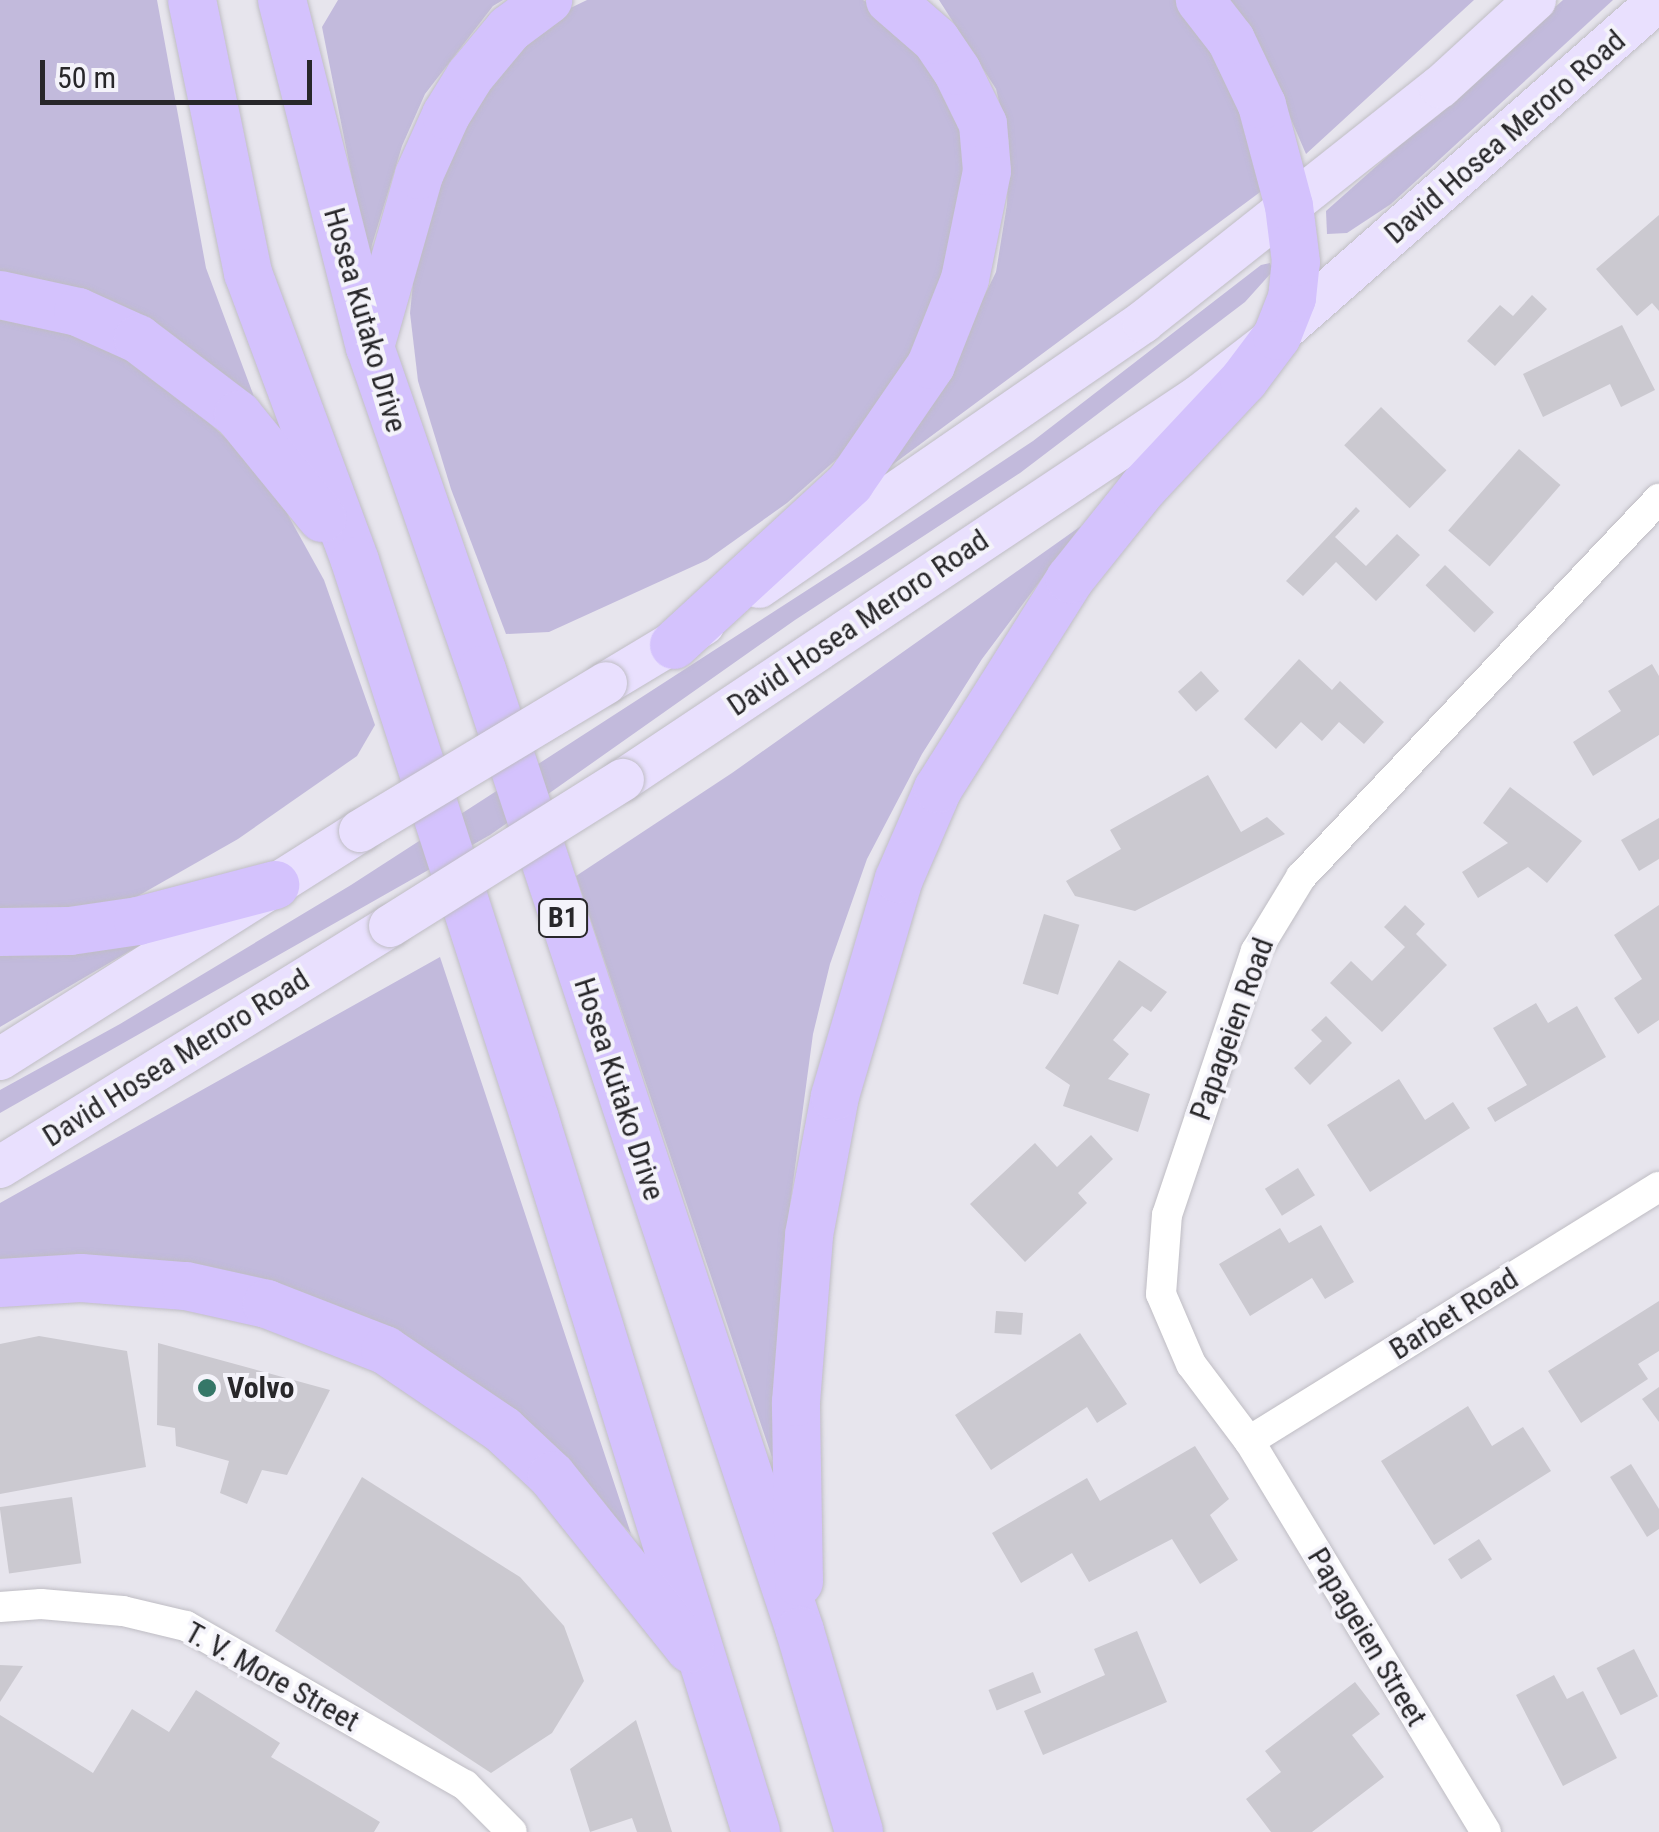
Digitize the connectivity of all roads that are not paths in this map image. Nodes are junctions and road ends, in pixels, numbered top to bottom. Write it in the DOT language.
graph roads {
  1 [pos="192,0"];
  2 [pos="282,0"];
  3 [pos="548,0"];
  4 [pos="890,0"];
  5 [pos="1200,0"];
  6 [pos="1535,0"];
  7 [pos="1659,0"];
  8 [pos="1289,206"];
  9 [pos="0,296"];
  10 [pos="1277,336"];
  11 [pos="370,346"];
  12 [pos="1659,499"];
  13 [pos="354,561"];
  14 [pos="674,644"];
  15 [pos="275,885"];
  16 [pos="0,932"];
  17 [pos="0,1059"];
  18 [pos="0,1166"];
  19 [pos="1659,1187"];
  20 [pos="0,1283"];
  21 [pos="1249,1441"];
  22 [pos="0,1607"];
  23 [pos="800,1631"];
  24 [pos="705,1667"];
  25 [pos="512,1832"];
  26 [pos="756,1832"];
  27 [pos="858,1832"];
  28 [pos="1486,1832"];
  1 -- 13 [label="main road"];
  2 -- 11 [label="main road, Hosea Kutako Drive / B1"];
  3 -- 11 [label="main road"];
  4 -- 14 [label="main road"];
  5 -- 8 [label="main road"];
  6 -- 8 [label="main road"];
  7 -- 10 [label="main road, David Hosea Meroro Road"];
  8 -- 10 [label="main road"];
  8 -- 14 [label="main road"];
  9 -- 13 [label="main road"];
  10 -- 18 [label="main road, David Hosea Meroro Road, bridge"];
  10 -- 23 [label="main road"];
  11 -- 23 [label="main road, Hosea Kutako Drive / B1"];
  12 -- 21 [label="street, Papageien Road"];
  13 -- 24 [label="main road"];
  14 -- 15 [label="main road, bridge"];
  15 -- 16 [label="main road"];
  15 -- 17 [label="main road"];
  19 -- 21 [label="street, Barbet Road"];
  20 -- 24 [label="main road"];
  21 -- 28 [label="street, Papageien Street"];
  22 -- 25 [label="street, T. V. More Street"];
  23 -- 27 [label="main road, Hosea Kutako Drive / B1"];
  24 -- 26 [label="main road"];
}
